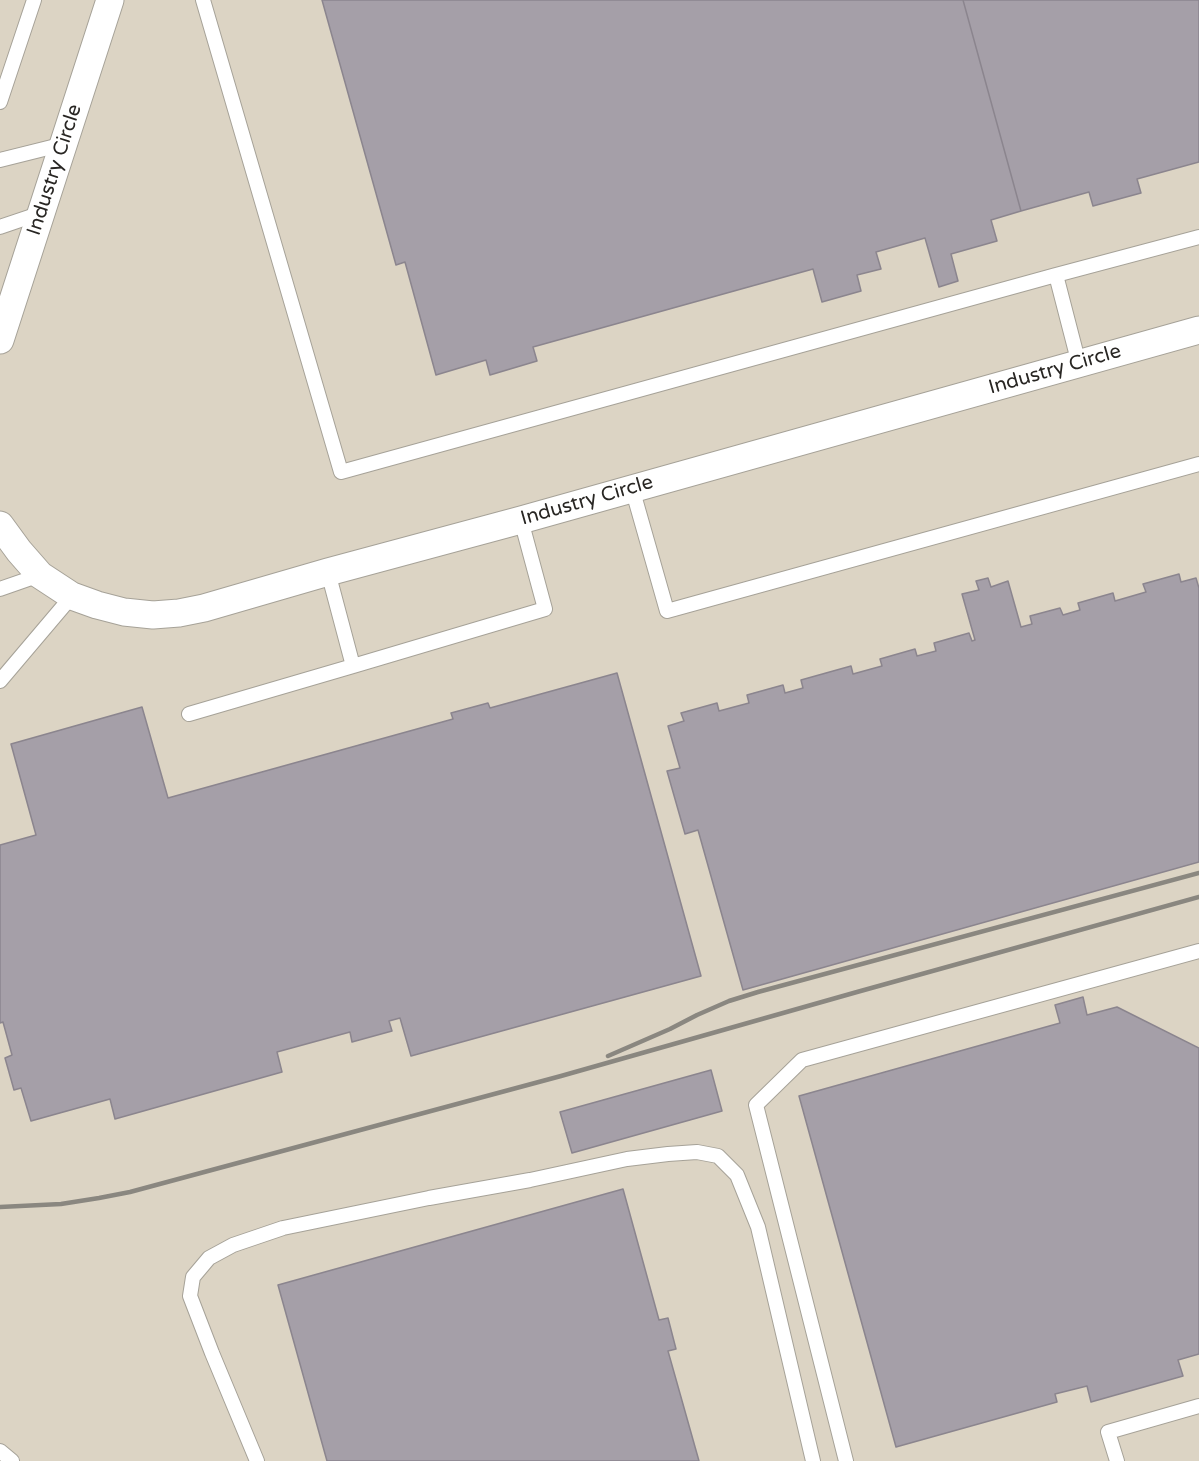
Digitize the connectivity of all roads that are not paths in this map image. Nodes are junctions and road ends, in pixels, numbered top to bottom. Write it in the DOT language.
graph roads {
  1 [pos="34,0"];
  2 [pos="110,0"];
  3 [pos="203,0"];
  4 [pos="0,102"];
  5 [pos="64,144"];
  6 [pos="0,160"];
  7 [pos="41,213"];
  8 [pos="0,227"];
  9 [pos="1199,237"];
  10 [pos="1056,275"];
  11 [pos="1199,330"];
  12 [pos="0,340"];
  13 [pos="1079,364"];
  14 [pos="1199,464"];
  15 [pos="632,488"];
  16 [pos="521,520"];
  17 [pos="0,525"];
  18 [pos="328,572"];
  19 [pos="40,575"];
  20 [pos="0,589"];
  21 [pos="72,596"];
  22 [pos="353,666"];
  23 [pos="0,681"];
  24 [pos="189,714"];
  25 [pos="1199,951"];
  26 [pos="1199,1406"];
  27 [pos="0,1451"];
  28 [pos="12,1461"];
  29 [pos="257,1461"];
  30 [pos="813,1461"];
  31 [pos="846,1461"];
  32 [pos="1117,1461"];
  1 -- 4 [label="lane"];
  2 -- 5 [label="street, Industry Circle"];
  3 -- 10 [label="lane"];
  5 -- 6 [label="lane"];
  5 -- 7 [label="street, Industry Circle"];
  7 -- 8 [label="lane"];
  7 -- 12 [label="street, Industry Circle"];
  9 -- 10 [label="lane"];
  10 -- 13 [label="lane"];
  11 -- 13 [label="street, Industry Circle"];
  13 -- 15 [label="street, Industry Circle"];
  14 -- 15 [label="lane"];
  15 -- 16 [label="street, Industry Circle"];
  16 -- 18 [label="street, Industry Circle"];
  16 -- 22 [label="lane"];
  17 -- 19 [label="street, Industry Circle"];
  18 -- 21 [label="street, Industry Circle"];
  18 -- 22 [label="lane"];
  19 -- 20 [label="lane"];
  19 -- 21 [label="street, Industry Circle"];
  21 -- 23 [label="lane"];
  22 -- 24 [label="lane"];
  25 -- 31 [label="lane"];
  26 -- 32 [label="lane"];
  27 -- 28 [label="lane"];
  29 -- 30 [label="lane"];
}
